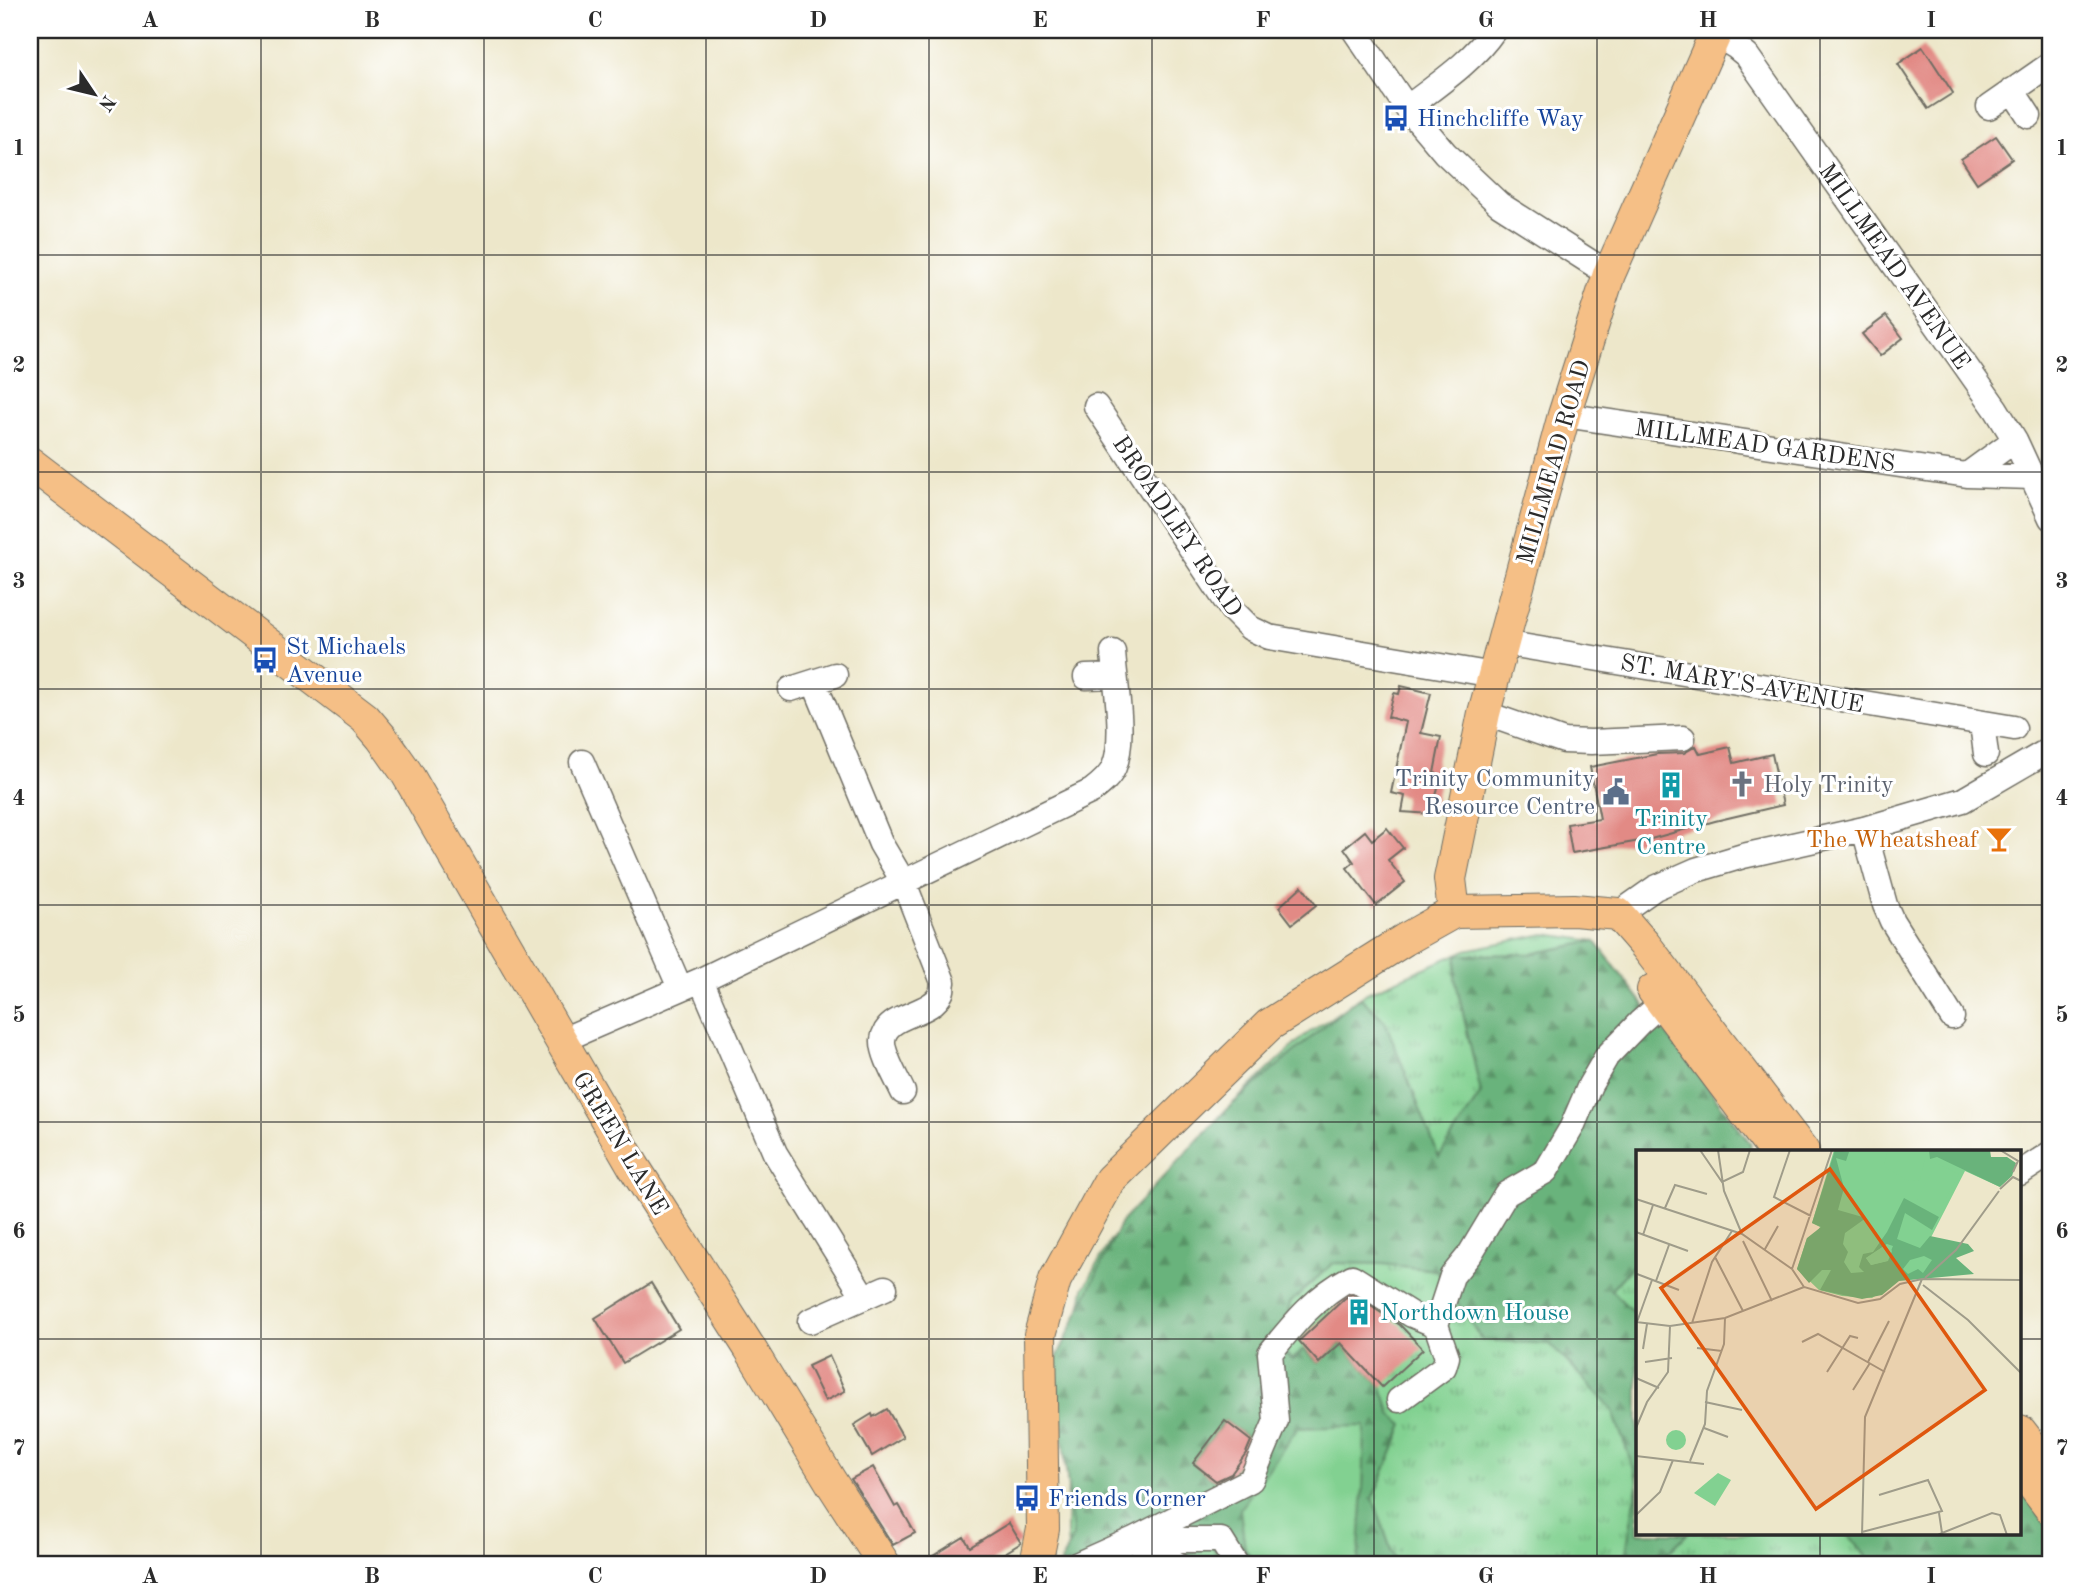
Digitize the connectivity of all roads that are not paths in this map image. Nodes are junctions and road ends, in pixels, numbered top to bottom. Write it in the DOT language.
graph roads {
  1 [pos="1354,30"];
  2 [pos="1494,30"];
  3 [pos="1716,32"];
  4 [pos="2051,64"];
  5 [pos="2012,90"];
  6 [pos="1989,107"];
  7 [pos="1407,108"];
  8 [pos="2029,116"];
  9 [pos="1609,274"];
  10 [pos="1096,406"];
  11 [pos="1564,415"];
  12 [pos="2015,440"];
  13 [pos="30,463"];
  14 [pos="1967,475"];
  15 [pos="2033,477"];
  16 [pos="2051,518"];
  17 [pos="1503,643"];
  18 [pos="1494,675"];
  19 [pos="1086,677"];
  20 [pos="813,682"];
  21 [pos="1484,713"];
  22 [pos="1982,724"];
  23 [pos="2014,729"];
  24 [pos="1684,738"];
  25 [pos="2051,753"];
  26 [pos="1986,754"];
  27 [pos="582,762"];
  28 [pos="1864,829"];
  29 [pos="904,883"];
  30 [pos="1454,912"];
  31 [pos="1618,914"];
  32 [pos="690,984"];
  33 [pos="1662,1003"];
  34 [pos="1952,1017"];
  35 [pos="560,1041"];
  36 [pos="1723,1067"];
  37 [pos="903,1092"];
  38 [pos="1773,1150"];
  39 [pos="1802,1150"];
  40 [pos="2051,1153"];
  41 [pos="2022,1172"];
  42 [pos="810,1321"];
  43 [pos="1436,1325"];
  44 [pos="1399,1400"];
  45 [pos="2022,1434"];
  46 [pos="2022,1471"];
  47 [pos="2051,1471"];
  48 [pos="2051,1509"];
  49 [pos="1134,1539"];
  50 [pos="884,1564"];
  51 [pos="1036,1564"];
  52 [pos="1078,1564"];
  53 [pos="1177,1564"];
  54 [pos="1236,1564"];
  1 -- 7 [label="street"];
  2 -- 7 [label="street"];
  3 -- 9 [label="main road, MILLMEAD ROAD"];
  3 -- 12 [label="street, MILLMEAD AVENUE"];
  4 -- 5 [label="street"];
  5 -- 6 [label="street"];
  5 -- 8 [label="street"];
  7 -- 9 [label="street"];
  9 -- 11 [label="main road, MILLMEAD ROAD"];
  10 -- 18 [label="street, BROADLEY ROAD"];
  11 -- 14 [label="street, MILLMEAD GARDENS"];
  11 -- 17 [label="main road, MILLMEAD ROAD"];
  12 -- 14 [label="street"];
  12 -- 15 [label="street, MILLMEAD AVENUE"];
  13 -- 35 [label="main road, GREEN LANE"];
  14 -- 15 [label="street, MILLMEAD GARDENS"];
  15 -- 16 [label="street, MILLMEAD AVENUE"];
  17 -- 18 [label="main road, MILLMEAD ROAD"];
  17 -- 22 [label="street, ST. MARY'S AVENUE"];
  18 -- 21 [label="main road, MILLMEAD ROAD"];
  19 -- 29 [label="street"];
  20 -- 29 [label="street"];
  21 -- 24 [label="street"];
  21 -- 30 [label="main road, MILLMEAD ROAD"];
  22 -- 23 [label="street, ST. MARY'S AVENUE"];
  22 -- 26 [label="street"];
  25 -- 28 [label="street"];
  27 -- 32 [label="street"];
  28 -- 31 [label="street"];
  28 -- 34 [label="street"];
  29 -- 32 [label="street"];
  29 -- 37 [label="street"];
  30 -- 31 [label="main road"];
  30 -- 51 [label="main road"];
  31 -- 33 [label="main road"];
  31 -- 36 [label="main road"];
  32 -- 35 [label="street"];
  32 -- 42 [label="street"];
  33 -- 36 [label="main road"];
  33 -- 43 [label="street"];
  35 -- 50 [label="main road, GREEN LANE"];
  36 -- 38 [label="main road"];
  36 -- 39 [label="main road"];
  40 -- 41 [label="street"];
  43 -- 44 [label="street"];
  43 -- 49 [label="street"];
  45 -- 47 [label="main road"];
  46 -- 48 [label="main road"];
  49 -- 52 [label="street"];
  49 -- 53 [label="street"];
  49 -- 54 [label="street"];
}
